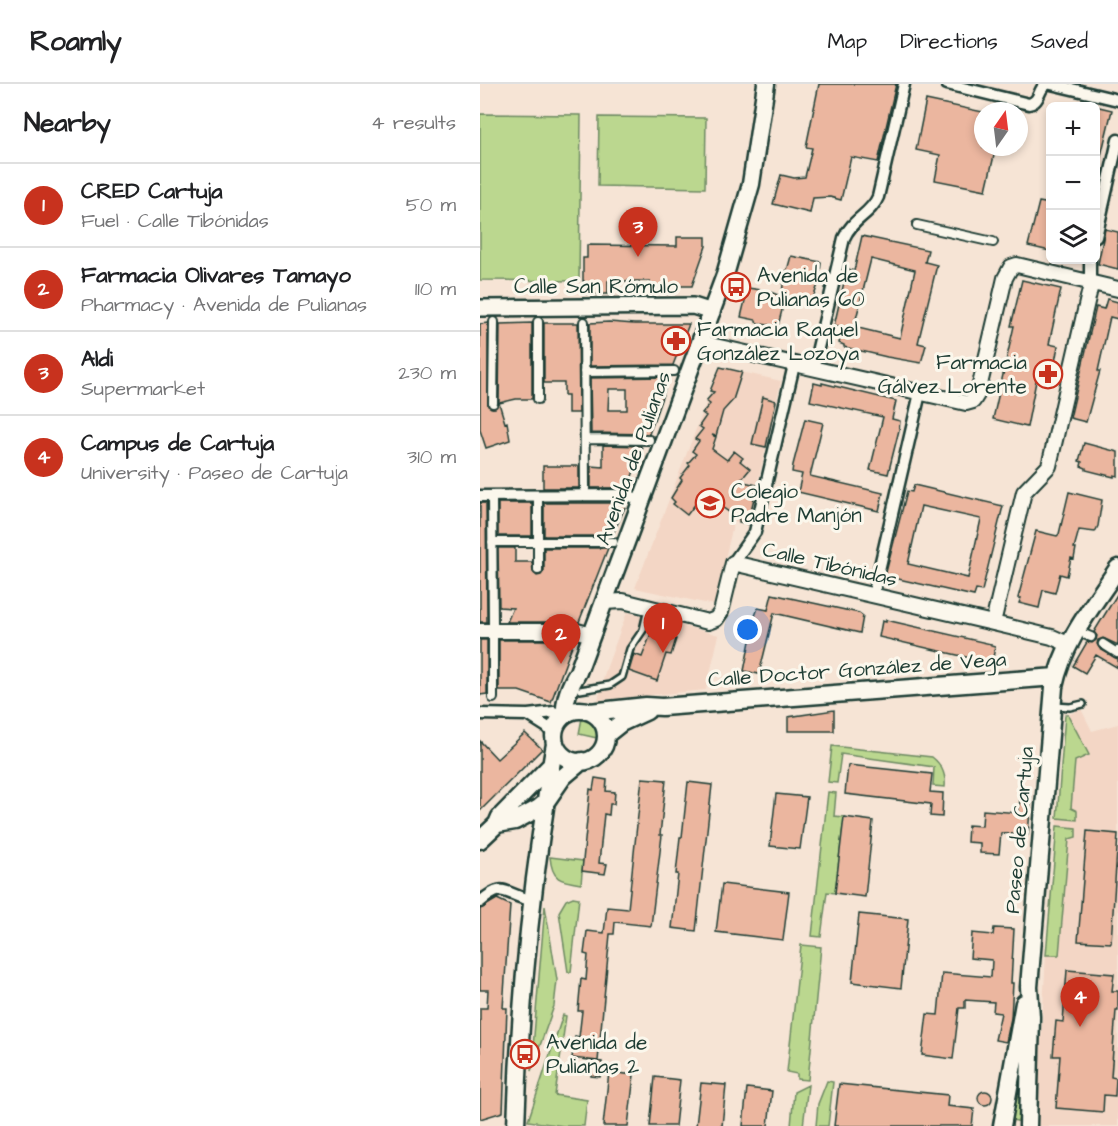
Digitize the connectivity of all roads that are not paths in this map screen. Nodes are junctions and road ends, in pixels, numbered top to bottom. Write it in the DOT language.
graph roads {
  1 [pos="766,84"];
  2 [pos="904,84"];
  3 [pos="947,84"];
  4 [pos="1050,84"];
  5 [pos="1118,100"];
  6 [pos="1118,140"];
  7 [pos="1100,216"];
  8 [pos="917,225"];
  9 [pos="993,242"];
  10 [pos="1090,264"];
  11 [pos="1090,282"];
  12 [pos="1118,289"];
  13 [pos="480,308"];
  14 [pos="712,312"];
  15 [pos="494,322"];
  16 [pos="538,322"];
  17 [pos="584,322"];
  18 [pos="701,341"];
  19 [pos="794,365"];
  20 [pos="813,369"];
  21 [pos="674,371"];
  22 [pos="584,372"];
  23 [pos="920,393"];
  24 [pos="538,399"];
  25 [pos="493,403"];
  26 [pos="585,439"];
  27 [pos="649,440"];
  28 [pos="585,489"];
  29 [pos="480,496"];
  30 [pos="492,499"];
  31 [pos="538,499"];
  32 [pos="641,500"];
  33 [pos="492,542"];
  34 [pos="538,542"];
  35 [pos="613,542"];
  36 [pos="734,563"];
  37 [pos="1118,568"];
  38 [pos="538,570"];
  39 [pos="610,585"];
  40 [pos="873,596"];
  41 [pos="623,601"];
  42 [pos="604,602"];
  43 [pos="649,608"];
  44 [pos="993,623"];
  45 [pos="488,631"];
  46 [pos="592,635"];
  47 [pos="1068,644"];
  48 [pos="1103,644"];
  49 [pos="1118,651"];
  50 [pos="578,672"];
  51 [pos="1056,677"];
  52 [pos="580,690"];
  53 [pos="493,698"];
  54 [pos="1083,704"];
  55 [pos="1052,706"];
  56 [pos="662,707"];
  57 [pos="588,711"];
  58 [pos="480,714"];
  59 [pos="528,715"];
  60 [pos="564,715"];
  61 [pos="606,735"];
  62 [pos="554,739"];
  63 [pos="582,762"];
  64 [pos="550,766"];
  65 [pos="545,803"];
  66 [pos="515,821"];
  67 [pos="497,824"];
  68 [pos="541,837"];
  69 [pos="480,840"];
  70 [pos="531,900"];
  71 [pos="480,902"];
  72 [pos="1029,987"];
  73 [pos="516,1126"];
  74 [pos="1002,1126"];
  75 [pos="1028,1126"];
  1 -- 14 [label="main road, Avenida de Pulianas"];
  2 -- 20 [label="street"];
  3 -- 4 [label="street"];
  4 -- 5 [label="street"];
  6 -- 7 [label="street"];
  8 -- 9 [label="street"];
  10 -- 11 [label="street"];
  11 -- 12 [label="street"];
  11 -- 23 [label="street"];
  11 -- 44 [label="street"];
  13 -- 14 [label="main road, Calle San Rómulo"];
  14 -- 18 [label="main road, Avenida de Pulianas"];
  15 -- 25 [label="street"];
  16 -- 24 [label="street"];
  17 -- 22 [label="street"];
  18 -- 19 [label="street"];
  18 -- 32 [label="main road, Avenida de Pulianas"];
  19 -- 20 [label="street"];
  19 -- 36 [label="street"];
  20 -- 23 [label="street"];
  21 -- 22 [label="street"];
  22 -- 26 [label="street"];
  23 -- 40 [label="street"];
  26 -- 27 [label="street"];
  26 -- 28 [label="street"];
  29 -- 32 [label="street"];
  30 -- 33 [label="street"];
  31 -- 34 [label="street"];
  32 -- 39 [label="main road, Avenida de Pulianas"];
  33 -- 34 [label="street"];
  33 -- 45 [label="street"];
  34 -- 35 [label="street"];
  34 -- 38 [label="street"];
  36 -- 40 [label="street, Calle Tibónidas"];
  36 -- 43 [label="street, Calle Tibónidas"];
  37 -- 47 [label="main road, Paseo de Cartuja"];
  39 -- 41 [label="street"];
  39 -- 42 [label="main road, Avenida de Pulianas"];
  40 -- 44 [label="street, Calle Tibónidas"];
  41 -- 42 [label="street, Calle Tibónidas"];
  41 -- 43 [label="street, Calle Tibónidas"];
  42 -- 46 [label="main road, Avenida de Pulianas"];
  43 -- 52 [label="lane"];
  44 -- 47 [label="street, Calle Tibónidas"];
  45 -- 46 [label="street"];
  45 -- 53 [label="street"];
  46 -- 50 [label="main road, Avenida de Pulianas"];
  47 -- 51 [label="main road, Paseo de Cartuja"];
  48 -- 49 [label="street"];
  50 -- 52 [label="main road, Avenida de Pulianas"];
  50 -- 60 [label="main road, Avenida de Pulianas"];
  51 -- 55 [label="main road, Paseo de Cartuja"];
  51 -- 56 [label="main road, Calle Doctor González de Vega"];
  52 -- 57 [label="main road, Avenida de Pulianas"];
  54 -- 55 [label="lane"];
  55 -- 72 [label="main road, Paseo de Cartuja"];
  56 -- 57 [label="main road, Calle Doctor González de Vega"];
  56 -- 61 [label="main road, Calle Doctor González de Vega"];
  57 -- 60 [label="main road"];
  57 -- 61 [label="main road"];
  58 -- 59 [label="street"];
  59 -- 60 [label="street"];
  59 -- 62 [label="street"];
  60 -- 62 [label="main road"];
  61 -- 63 [label="main road"];
  62 -- 63 [label="main road"];
  62 -- 64 [label="main road"];
  63 -- 65 [label="main road"];
  64 -- 65 [label="main road"];
  64 -- 67 [label="main road"];
  65 -- 66 [label="main road"];
  65 -- 68 [label="main road"];
  66 -- 67 [label="main road"];
  66 -- 68 [label="main road"];
  67 -- 69 [label="main road"];
  68 -- 70 [label="main road"];
  70 -- 71 [label="street"];
  70 -- 73 [label="main road"];
  72 -- 74 [label="main road, Paseo de Cartuja"];
  72 -- 75 [label="main road, Paseo de Cartuja"];
}
